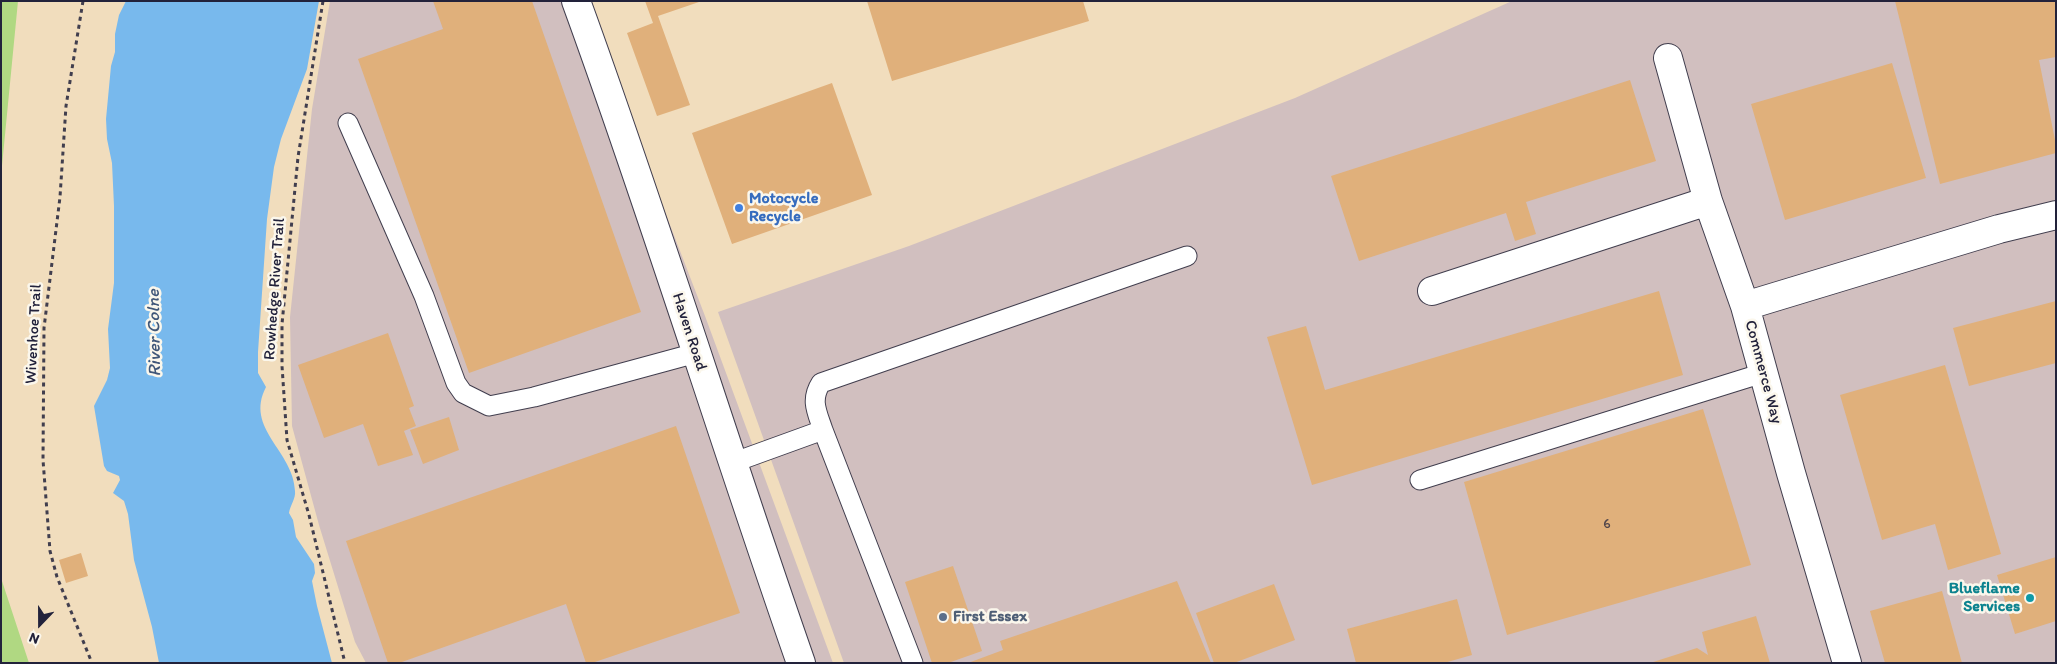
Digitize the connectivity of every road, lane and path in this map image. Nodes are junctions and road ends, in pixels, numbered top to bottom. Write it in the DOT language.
graph roads {
  1 [pos="83,1"];
  2 [pos="323,1"];
  3 [pos="576,1"];
  4 [pos="1668,58"];
  5 [pos="348,123"];
  6 [pos="1708,201"];
  7 [pos="2056,216"];
  8 [pos="1187,256"];
  9 [pos="1432,291"];
  10 [pos="1745,306"];
  11 [pos="696,353"];
  12 [pos="1763,373"];
  13 [pos="823,430"];
  14 [pos="732,463"];
  15 [pos="1420,480"];
  16 [pos="92,663"];
  17 [pos="345,663"];
  18 [pos="801,663"];
  19 [pos="914,663"];
  20 [pos="1847,663"];
  1 -- 16 [label="path, Wivenhoe Trail"];
  2 -- 17 [label="path, Rowhedge River Trail"];
  3 -- 11 [label="street, Haven Road"];
  4 -- 6 [label="street"];
  5 -- 11 [label="lane"];
  6 -- 9 [label="street"];
  6 -- 10 [label="street"];
  7 -- 10 [label="street, Commerce Way"];
  8 -- 13 [label="lane"];
  10 -- 12 [label="street, Commerce Way"];
  11 -- 14 [label="street, Haven Road"];
  12 -- 15 [label="lane"];
  12 -- 20 [label="street, Commerce Way"];
  13 -- 14 [label="lane"];
  13 -- 19 [label="lane"];
  14 -- 18 [label="street, Haven Road"];
}
